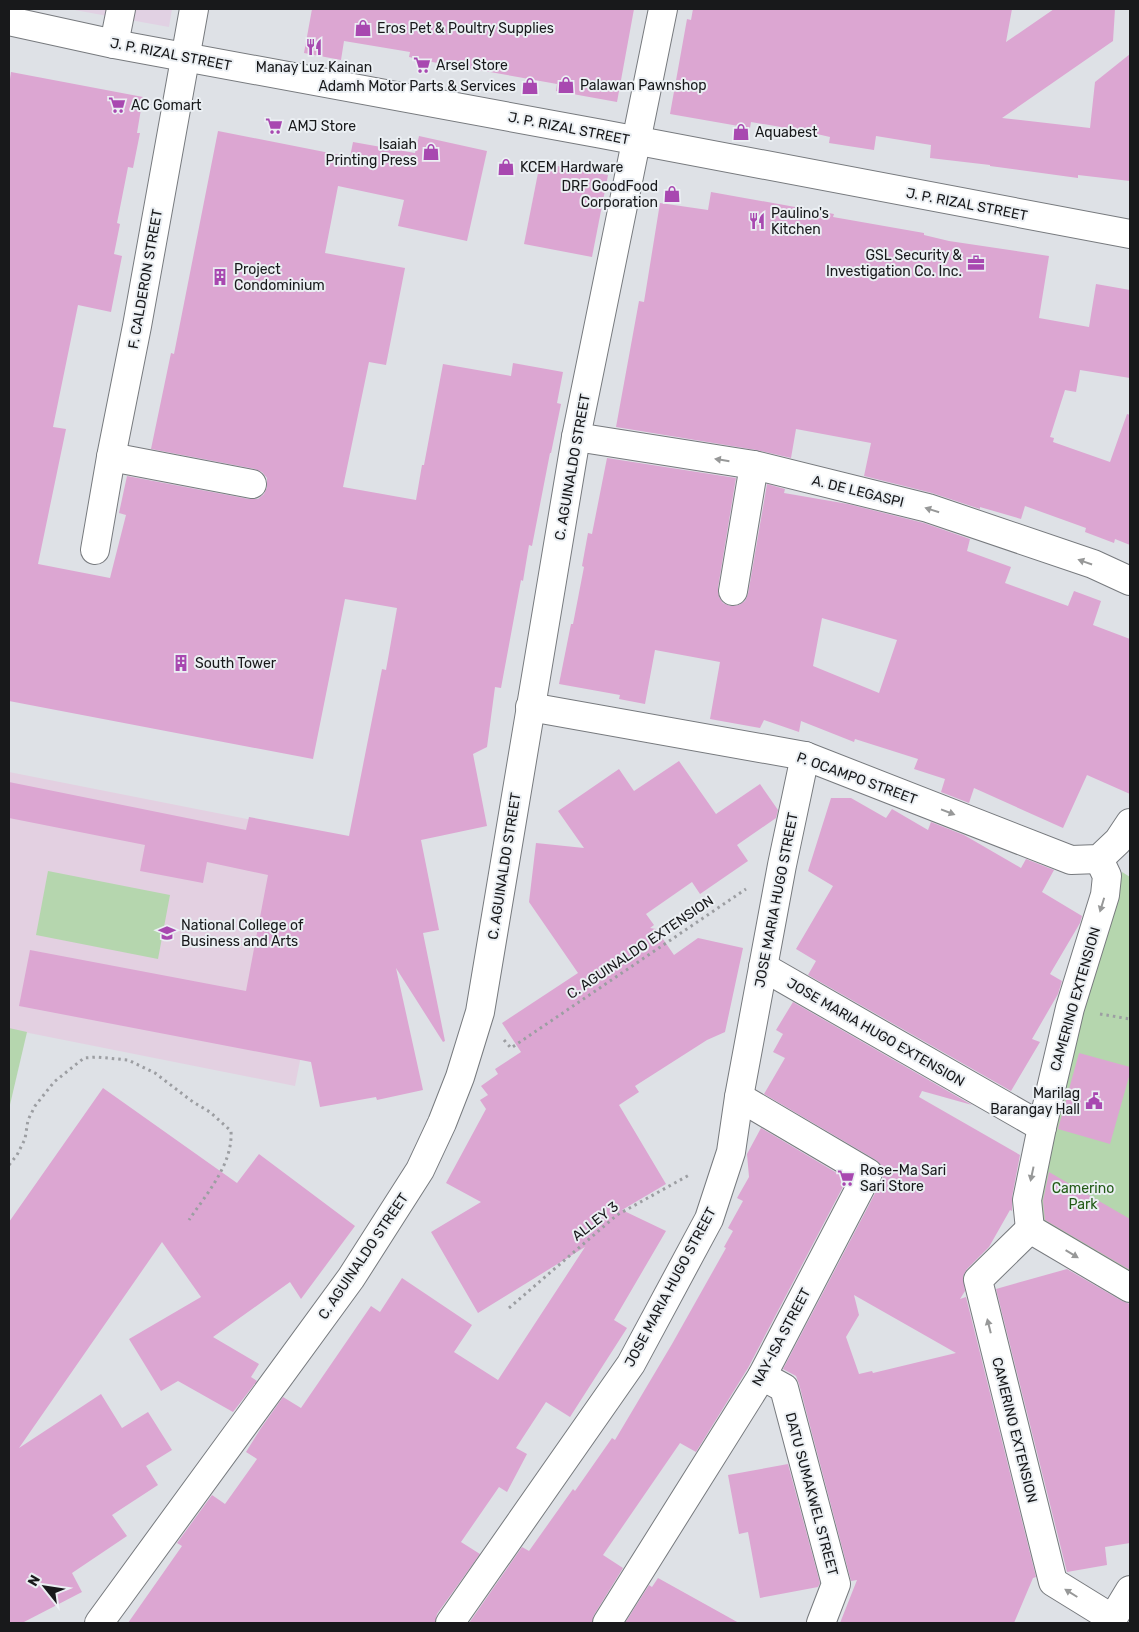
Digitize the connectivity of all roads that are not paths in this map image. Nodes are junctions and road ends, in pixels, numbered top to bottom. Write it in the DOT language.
graph roads {
  1 [pos="121,9"];
  2 [pos="194,9"];
  3 [pos="663,9"];
  4 [pos="9,21"];
  5 [pos="114,44"];
  6 [pos="185,57"];
  7 [pos="637,141"];
  8 [pos="1130,234"];
  9 [pos="576,438"];
  10 [pos="111,457"];
  11 [pos="754,465"];
  12 [pos="252,484"];
  13 [pos="96,550"];
  14 [pos="1130,581"];
  15 [pos="733,591"];
  16 [pos="530,707"];
  17 [pos="804,756"];
  18 [pos="1130,823"];
  19 [pos="1098,859"];
  20 [pos="763,967"];
  21 [pos="739,1097"];
  22 [pos="1042,1126"];
  23 [pos="1030,1229"];
  24 [pos="1130,1288"];
  25 [pos="762,1376"];
  26 [pos="1130,1590"];
  27 [pos="1112,1621"];
  28 [pos="99,1623"];
  29 [pos="450,1623"];
  30 [pos="607,1623"];
  31 [pos="821,1623"];
  1 -- 5 [label="street"];
  2 -- 6 [label="street, F. CALDERON STREET"];
  3 -- 7 [label="street, C. AGUINALDO STREET"];
  4 -- 5 [label="street, J. P. RIZAL STREET"];
  5 -- 6 [label="street, J. P. RIZAL STREET"];
  6 -- 7 [label="street, J. P. RIZAL STREET"];
  6 -- 10 [label="street, F. CALDERON STREET"];
  7 -- 8 [label="street, J. P. RIZAL STREET"];
  7 -- 9 [label="street, C. AGUINALDO STREET"];
  11 -- 9 [label="street, A. DE LEGASPI, one-way"];
  9 -- 16 [label="street, C. AGUINALDO STREET"];
  10 -- 12 [label="street"];
  10 -- 13 [label="street, F. CALDERON STREET"];
  14 -- 11 [label="street, A. DE LEGASPI, one-way"];
  11 -- 15 [label="street"];
  16 -- 17 [label="street, P. OCAMPO STREET"];
  16 -- 28 [label="street, C. AGUINALDO STREET"];
  17 -- 19 [label="street, P. OCAMPO STREET, one-way"];
  17 -- 20 [label="street, JOSE MARIA HUGO STREET"];
  18 -- 19 [label="street"];
  19 -- 22 [label="street, CAMERINO EXTENSION, one-way"];
  20 -- 21 [label="street, JOSE MARIA HUGO STREET"];
  20 -- 22 [label="street, JOSE MARIA HUGO EXTENSION"];
  21 -- 25 [label="street, NAY-ISA STREET"];
  21 -- 29 [label="street, JOSE MARIA HUGO STREET"];
  22 -- 23 [label="street, CAMERINO EXTENSION, one-way"];
  23 -- 24 [label="street, one-way"];
  27 -- 23 [label="street, CAMERINO EXTENSION, one-way"];
  25 -- 30 [label="street, NAY-ISA STREET"];
  25 -- 31 [label="street, DATU SUMAKWEL STREET"];
  26 -- 27 [label="street"];
}
